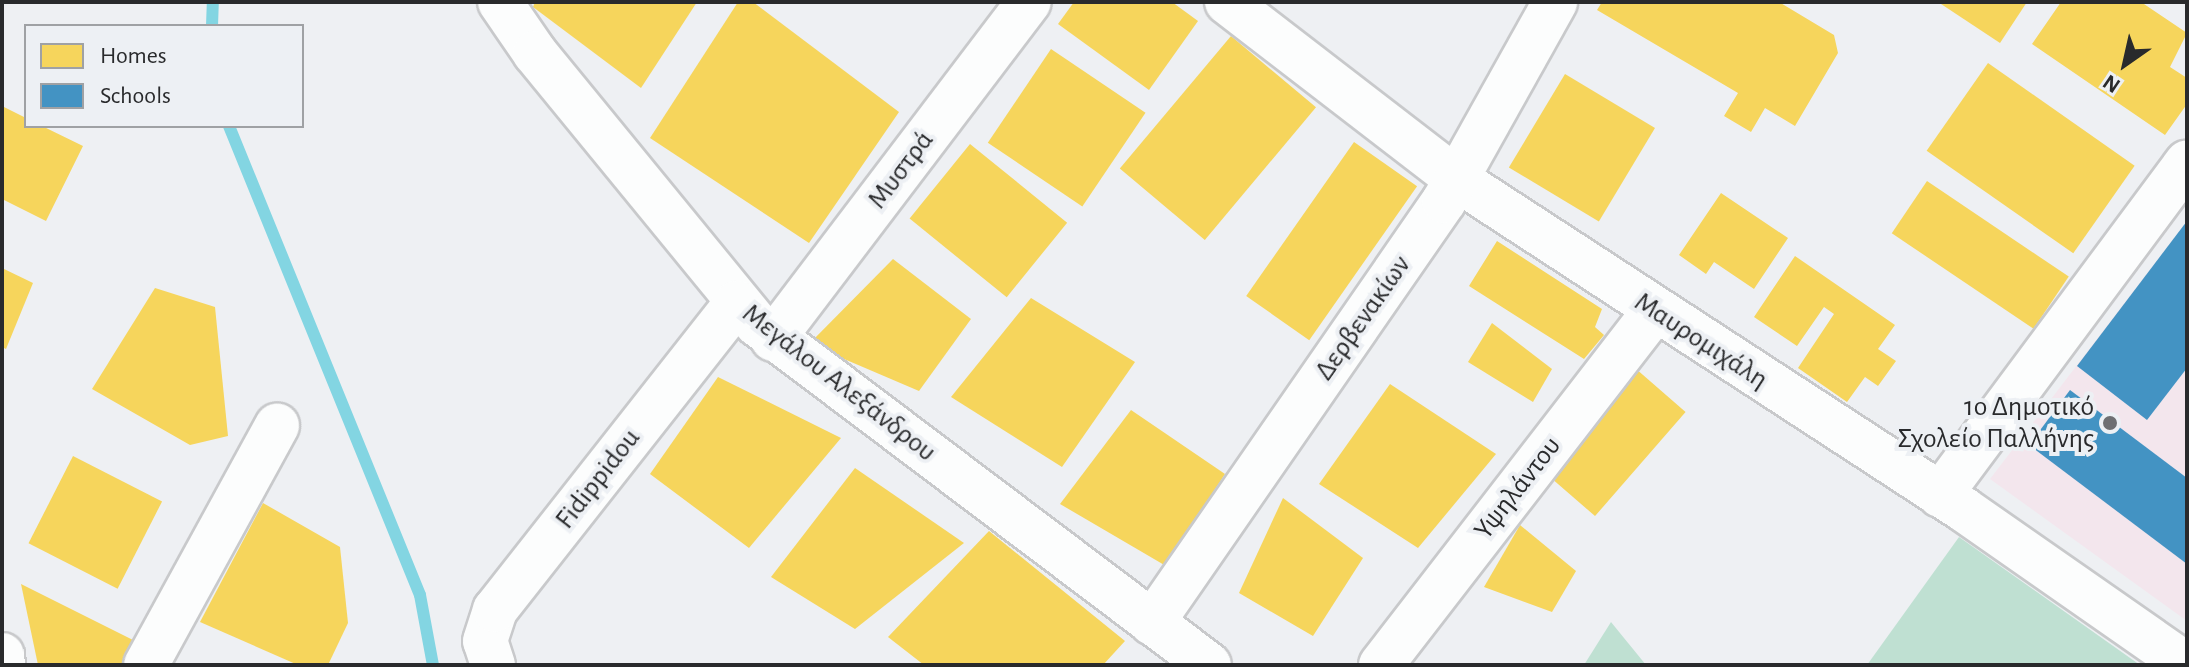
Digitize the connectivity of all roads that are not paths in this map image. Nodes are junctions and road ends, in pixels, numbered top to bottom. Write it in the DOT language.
graph roads {
  1 [pos="500,2"];
  2 [pos="1029,2"];
  3 [pos="1227,2"];
  4 [pos="1555,2"];
  5 [pos="2187,163"];
  6 [pos="1458,180"];
  7 [pos="737,303"];
  8 [pos="1655,311"];
  9 [pos="773,339"];
  10 [pos="277,426"];
  11 [pos="1940,495"];
  12 [pos="1152,623"];
  13 [pos="2,655"];
  14 [pos="3,665"];
  15 [pos="146,665"];
  16 [pos="493,665"];
  17 [pos="1209,665"];
  18 [pos="1381,665"];
  19 [pos="2187,665"];
  1 -- 7 [label="street, Μεγάλου Αλεξάνδρου"];
  2 -- 9 [label="street, Μυστρά"];
  3 -- 6 [label="street, Μαυρομιχάλη"];
  4 -- 6 [label="street, Δερβενακίων"];
  5 -- 11 [label="street"];
  6 -- 8 [label="street, Μαυρομιχάλη"];
  6 -- 12 [label="street, Δερβενακίων"];
  7 -- 9 [label="street, Μεγάλου Αλεξάνδρου"];
  7 -- 16 [label="street, Fidippidou"];
  8 -- 11 [label="street, Μαυρομιχάλη"];
  8 -- 18 [label="street, Υψηλάντου"];
  9 -- 12 [label="street, Μεγάλου Αλεξάνδρου"];
  10 -- 15 [label="street"];
  11 -- 19 [label="street, Μαυρομιχάλη"];
  12 -- 17 [label="street, Μεγάλου Αλεξάνδρου"];
  13 -- 14 [label="street"];
}
